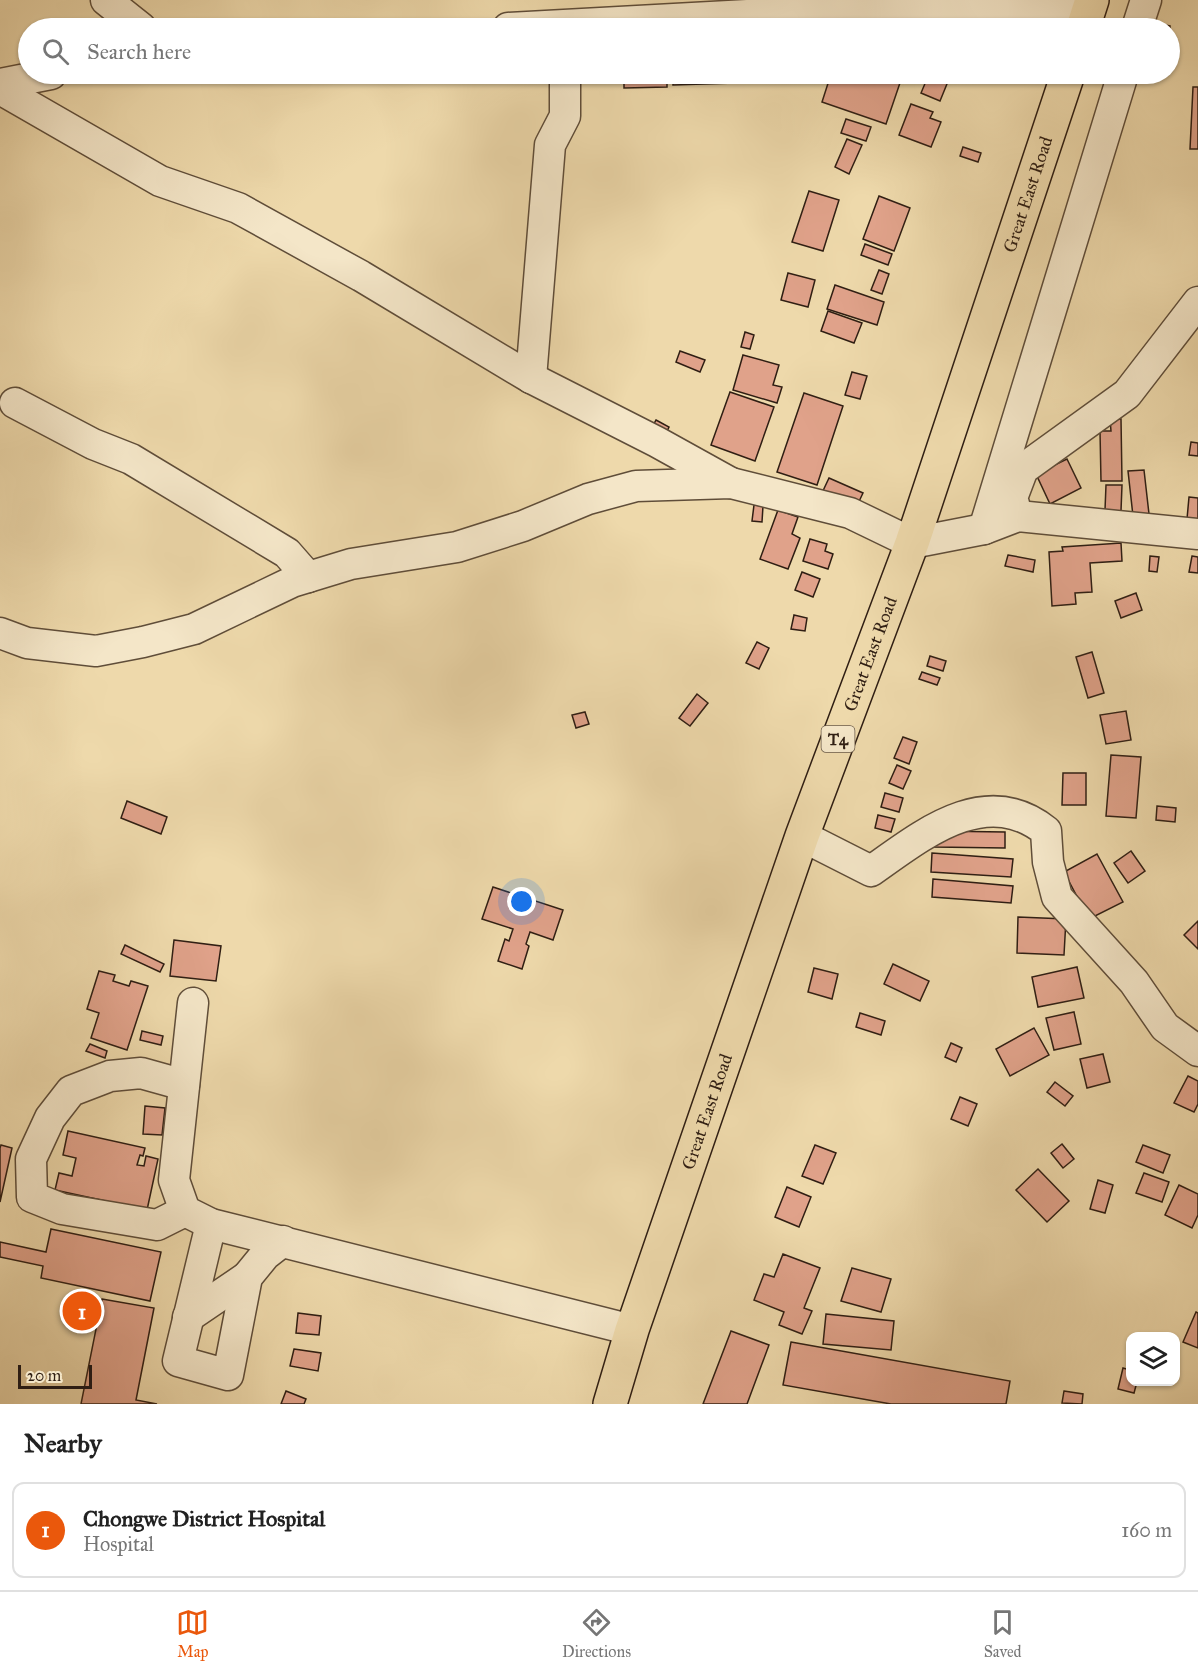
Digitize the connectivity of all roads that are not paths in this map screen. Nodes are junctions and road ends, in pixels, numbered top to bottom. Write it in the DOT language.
graph roads {
  1 [pos="106,0"];
  2 [pos="1146,0"];
  3 [pos="811,6"];
  4 [pos="1089,11"];
  5 [pos="128,18"];
  6 [pos="566,18"];
  7 [pos="1140,18"];
  8 [pos="18,80"];
  9 [pos="0,84"];
  10 [pos="565,84"];
  11 [pos="1065,84"];
  12 [pos="1121,84"];
  13 [pos="0,89"];
  14 [pos="1198,302"];
  15 [pos="531,378"];
  16 [pos="15,403"];
  17 [pos="730,483"];
  18 [pos="1018,516"];
  19 [pos="984,529"];
  20 [pos="1198,534"];
  21 [pos="912,543"];
  22 [pos="308,577"];
  23 [pos="0,633"];
  24 [pos="802,836"];
  25 [pos="193,1003"];
  26 [pos="1198,1051"];
  27 [pos="184,1085"];
  28 [pos="198,1218"];
  29 [pos="283,1241"];
  30 [pos="247,1277"];
  31 [pos="188,1317"];
  32 [pos="632,1330"];
  33 [pos="610,1404"];
  1 -- 5 [label="street"];
  2 -- 7 [label="street"];
  3 -- 4 [label="street"];
  3 -- 6 [label="street"];
  8 -- 9 [label="street"];
  10 -- 15 [label="street"];
  11 -- 21 [label="highway, Great East Road / T4"];
  12 -- 19 [label="street"];
  13 -- 15 [label="street"];
  14 -- 18 [label="street"];
  15 -- 17 [label="street"];
  16 -- 22 [label="street"];
  17 -- 21 [label="street"];
  17 -- 22 [label="street"];
  18 -- 19 [label="street"];
  18 -- 20 [label="street"];
  19 -- 21 [label="street"];
  21 -- 24 [label="highway, Great East Road / T4"];
  22 -- 23 [label="street"];
  24 -- 26 [label="street"];
  24 -- 32 [label="highway, Great East Road / T4"];
  25 -- 27 [label="street"];
  27 -- 28 [label="street"];
  27 -- 28 [label="street"];
  28 -- 29 [label="street"];
  28 -- 31 [label="street"];
  29 -- 30 [label="street"];
  29 -- 32 [label="street"];
  30 -- 31 [label="street"];
  30 -- 31 [label="street"];
  32 -- 33 [label="highway, Great East Road / T4"];
}
